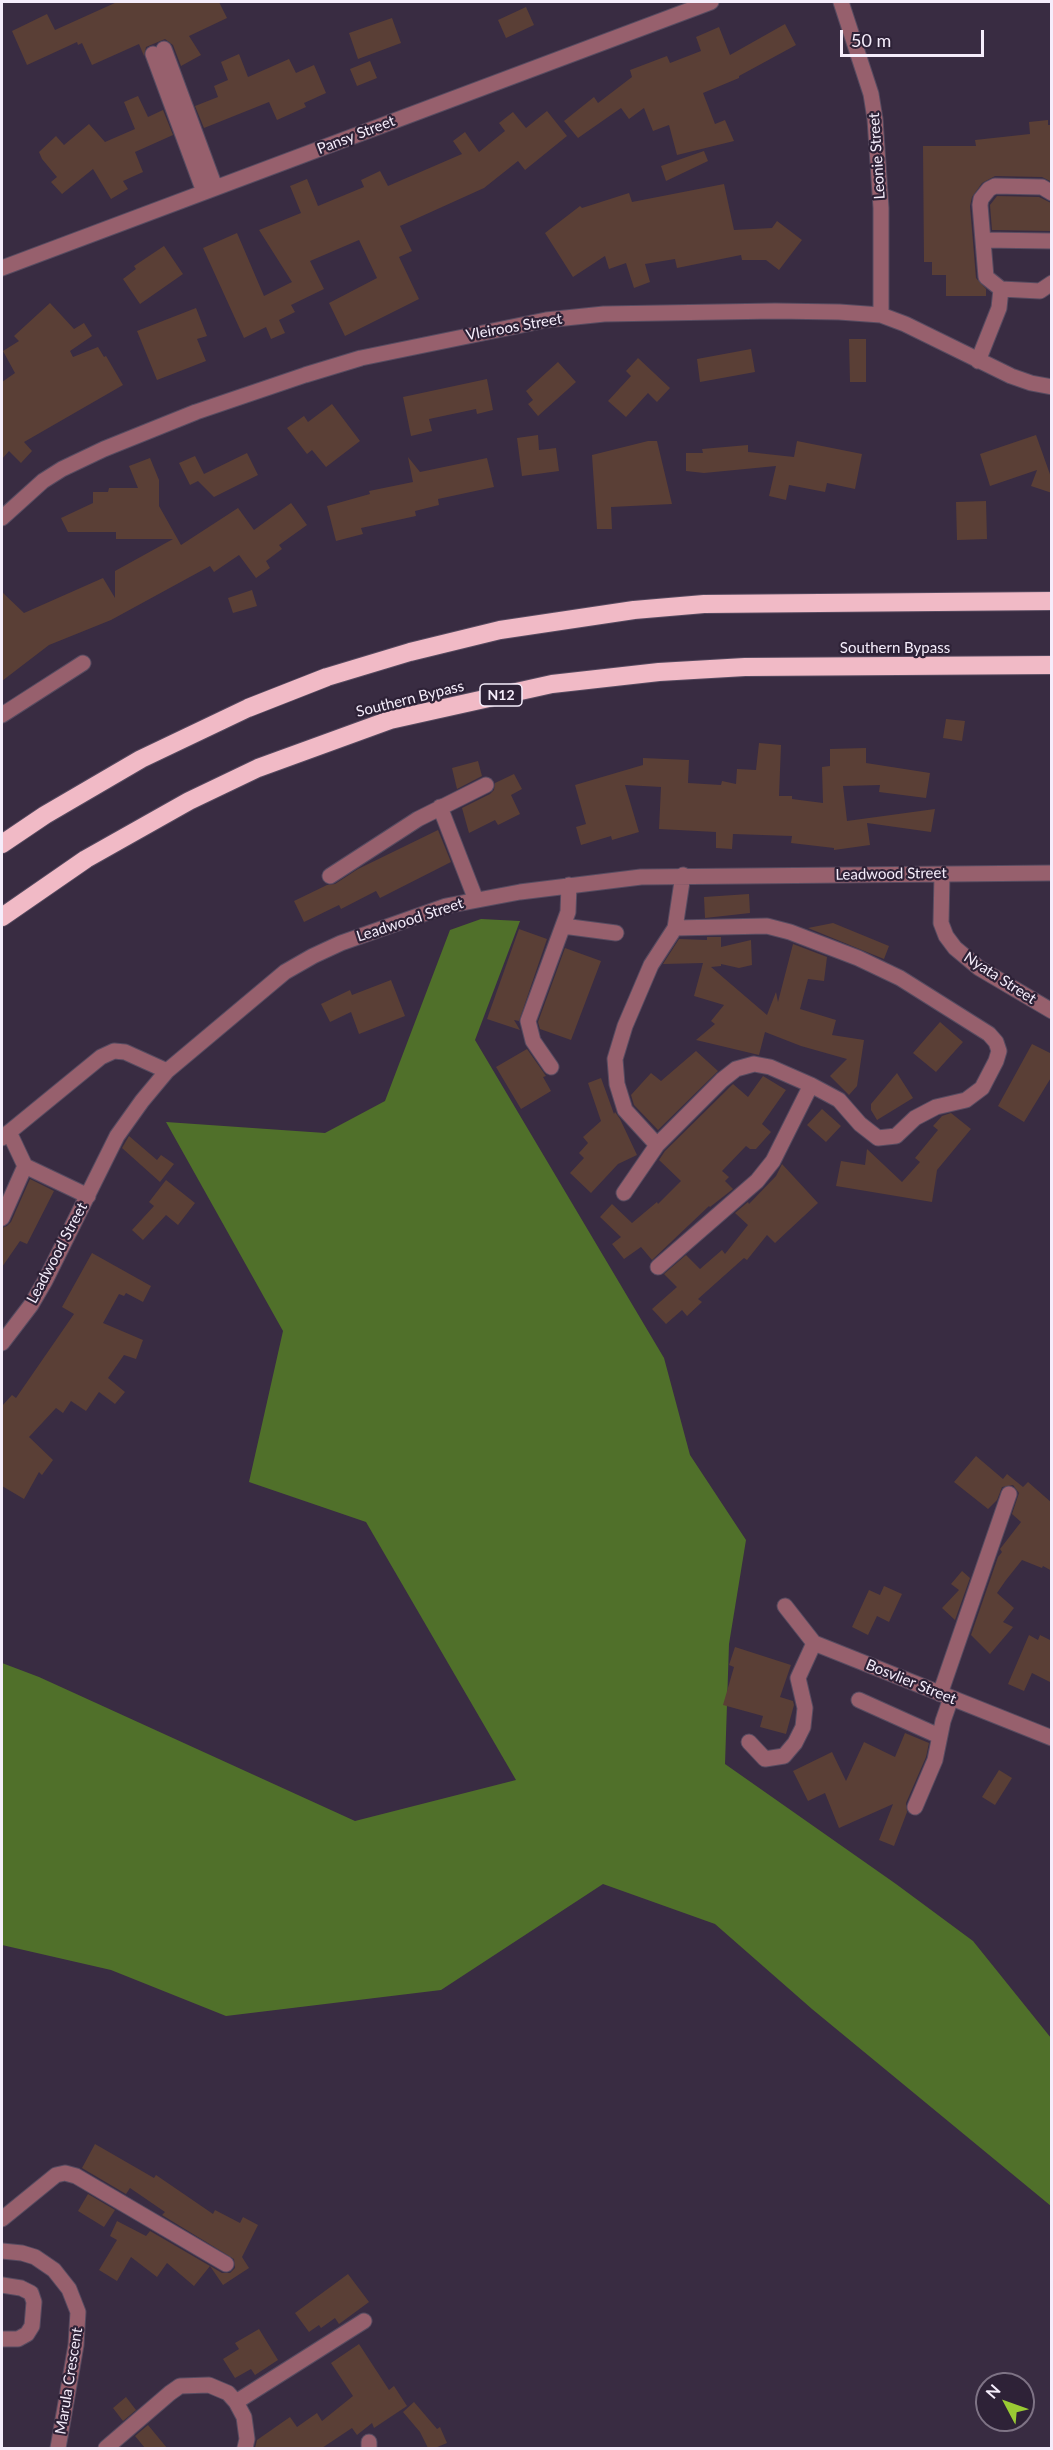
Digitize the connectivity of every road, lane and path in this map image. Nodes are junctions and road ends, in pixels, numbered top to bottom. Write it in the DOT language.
graph roads {
  1 [pos="711,2"];
  2 [pos="841,2"];
  3 [pos="158,52"];
  4 [pos="210,190"];
  5 [pos="1052,193"];
  6 [pos="983,240"];
  7 [pos="1052,241"];
  8 [pos="2,268"];
  9 [pos="1052,283"];
  10 [pos="1001,289"];
  11 [pos="881,315"];
  12 [pos="978,361"];
  13 [pos="1052,387"];
  14 [pos="2,518"];
  15 [pos="1052,601"];
  16 [pos="83,663"];
  17 [pos="1052,665"];
  18 [pos="2,715"];
  19 [pos="486,785"];
  20 [pos="440,807"];
  21 [pos="45,815"];
  22 [pos="2,833"];
  23 [pos="2,844"];
  24 [pos="1052,873"];
  25 [pos="942,874"];
  26 [pos="683,875"];
  27 [pos="330,876"];
  28 [pos="569,885"];
  29 [pos="476,900"];
  30 [pos="2,917"];
  31 [pos="563,926"];
  32 [pos="675,928"];
  33 [pos="616,933"];
  34 [pos="1052,1011"];
  35 [pos="551,1067"];
  36 [pos="167,1071"];
  37 [pos="811,1085"];
  38 [pos="5,1135"];
  39 [pos="657,1145"];
  40 [pos="25,1166"];
  41 [pos="624,1193"];
  42 [pos="88,1196"];
  43 [pos="2,1218"];
  44 [pos="658,1268"];
  45 [pos="2,1343"];
  46 [pos="1009,1494"];
  47 [pos="784,1606"];
  48 [pos="814,1643"];
  49 [pos="945,1696"];
  50 [pos="859,1700"];
  51 [pos="939,1736"];
  52 [pos="1052,1738"];
  53 [pos="749,1742"];
  54 [pos="915,1807"];
  55 [pos="2,2219"];
  56 [pos="2,2251"];
  57 [pos="226,2264"];
  58 [pos="2,2285"];
  59 [pos="364,2321"];
  60 [pos="2,2340"];
  61 [pos="236,2402"];
  62 [pos="58,2448"];
  63 [pos="106,2448"];
  64 [pos="245,2448"];
  1 -- 4 [label="street, Pansy Street"];
  2 -- 11 [label="street, Leonie Street"];
  3 -- 4 [label="street"];
  4 -- 8 [label="street, Pansy Street"];
  5 -- 6 [label="street"];
  6 -- 7 [label="street"];
  6 -- 10 [label="street"];
  9 -- 10 [label="street"];
  10 -- 12 [label="street"];
  11 -- 12 [label="street, Vleiroos Street"];
  11 -- 14 [label="street, Vleiroos Street"];
  12 -- 13 [label="street, Vleiroos Street"];
  15 -- 21 [label="highway"];
  16 -- 18 [label="street"];
  17 -- 30 [label="highway, Southern Bypass / N12"];
  19 -- 20 [label="street"];
  20 -- 27 [label="street"];
  20 -- 29 [label="street"];
  21 -- 22 [label="highway"];
  21 -- 23 [label="highway"];
  24 -- 25 [label="street, Leadwood Street"];
  25 -- 26 [label="street, Leadwood Street"];
  25 -- 34 [label="street, Nyata Street"];
  26 -- 28 [label="street, Leadwood Street"];
  26 -- 32 [label="street"];
  28 -- 29 [label="street, Leadwood Street"];
  28 -- 31 [label="street"];
  29 -- 36 [label="street, Leadwood Street"];
  31 -- 33 [label="street"];
  31 -- 35 [label="street"];
  32 -- 37 [label="street"];
  32 -- 39 [label="street"];
  36 -- 38 [label="street"];
  36 -- 42 [label="street, Leadwood Street"];
  37 -- 39 [label="street"];
  37 -- 44 [label="street"];
  38 -- 40 [label="street"];
  39 -- 41 [label="street"];
  40 -- 42 [label="street"];
  40 -- 43 [label="street"];
  42 -- 45 [label="street, Leadwood Street"];
  46 -- 49 [label="street"];
  47 -- 48 [label="street, Bosvlier Street"];
  48 -- 49 [label="street, Bosvlier Street"];
  48 -- 53 [label="street"];
  49 -- 51 [label="street"];
  49 -- 52 [label="street, Bosvlier Street"];
  50 -- 51 [label="street"];
  51 -- 54 [label="street"];
  55 -- 57 [label="street"];
  56 -- 62 [label="street, Marula Crescent"];
  58 -- 60 [label="street"];
  59 -- 61 [label="street"];
  61 -- 63 [label="street"];
  61 -- 64 [label="street"];
}
